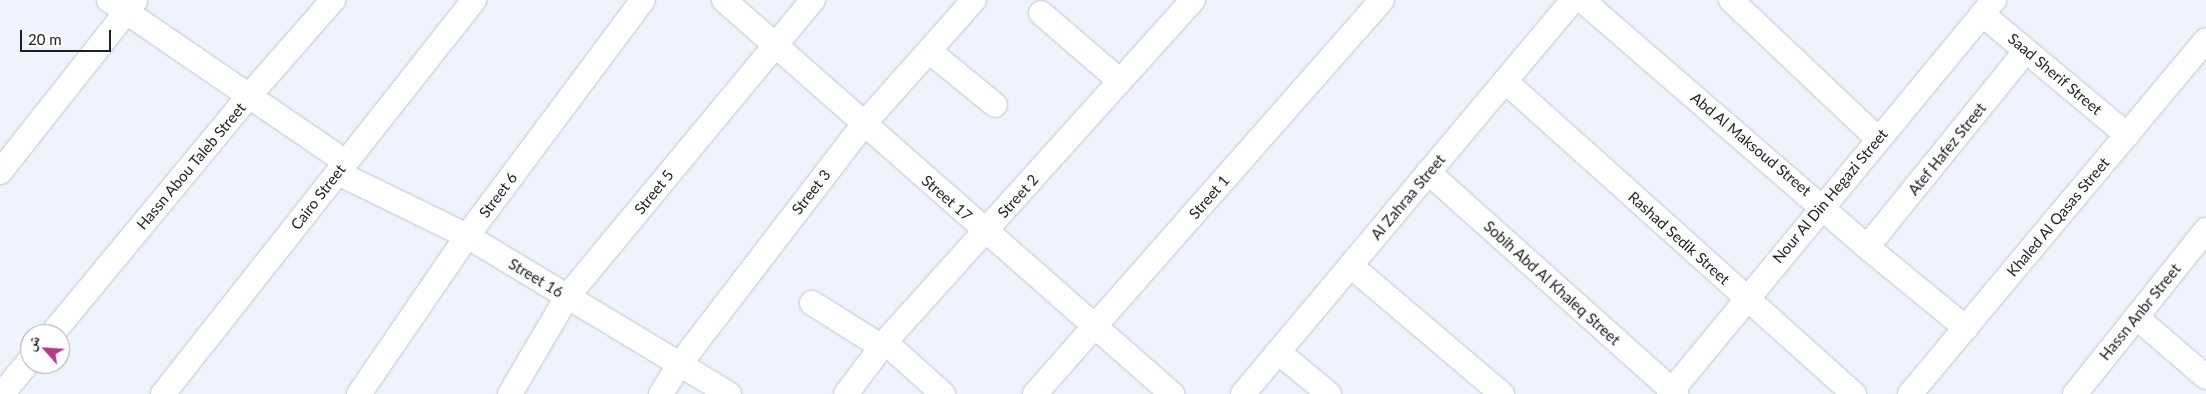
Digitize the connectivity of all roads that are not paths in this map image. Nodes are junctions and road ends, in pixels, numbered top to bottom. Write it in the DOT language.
graph roads {
  1 [pos="333,0"];
  2 [pos="474,0"];
  3 [pos="643,0"];
  4 [pos="724,0"];
  5 [pos="813,0"];
  6 [pos="974,0"];
  7 [pos="1382,0"];
  8 [pos="1573,0"];
  9 [pos="1582,0"];
  10 [pos="1731,0"];
  11 [pos="1186,2"];
  12 [pos="124,4"];
  13 [pos="1988,7"];
  14 [pos="1041,13"];
  15 [pos="2206,40"];
  16 [pos="774,44"];
  17 [pos="929,51"];
  18 [pos="2026,51"];
  19 [pos="1505,80"];
  20 [pos="1120,82"];
  21 [pos="248,96"];
  22 [pos="995,105"];
  23 [pos="863,125"];
  24 [pos="2127,135"];
  25 [pos="1878,139"];
  26 [pos="342,167"];
  27 [pos="0,172"];
  28 [pos="1428,172"];
  29 [pos="1822,205"];
  30 [pos="2206,230"];
  31 [pos="986,232"];
  32 [pos="467,236"];
  33 [pos="1867,247"];
  34 [pos="1350,266"];
  35 [pos="567,297"];
  36 [pos="1746,297"];
  37 [pos="812,303"];
  38 [pos="2136,317"];
  39 [pos="60,324"];
  40 [pos="1095,328"];
  41 [pos="1966,328"];
  42 [pos="884,345"];
  43 [pos="1278,352"];
  44 [pos="679,364"];
  45 [pos="20,372"];
  46 [pos="2206,377"];
  47 [pos="1672,393"];
  48 [pos="2,394"];
  49 [pos="163,394"];
  50 [pos="359,394"];
  51 [pos="510,394"];
  52 [pos="661,394"];
  53 [pos="729,394"];
  54 [pos="846,394"];
  55 [pos="943,394"];
  56 [pos="1035,394"];
  57 [pos="1172,394"];
  58 [pos="1243,394"];
  59 [pos="1329,394"];
  60 [pos="1502,394"];
  61 [pos="1854,394"];
  62 [pos="1910,394"];
  63 [pos="2075,394"];
  1 -- 21 [label="street, Hassn Abou Taleb Street"];
  2 -- 26 [label="street, Cairo Street"];
  3 -- 32 [label="street, Street 6"];
  4 -- 16 [label="street, Street 17"];
  5 -- 16 [label="street, Street 5"];
  6 -- 17 [label="street, Street 3"];
  7 -- 40 [label="street, Street 1"];
  8 -- 19 [label="street, Al Zahraa Street"];
  9 -- 29 [label="street, Abd Al Maksoud Street"];
  10 -- 25 [label="street"];
  11 -- 20 [label="street, Street 2"];
  12 -- 21 [label="street, Street 16"];
  12 -- 27 [label="street"];
  13 -- 18 [label="street, Saad Sherif Street"];
  13 -- 25 [label="street, Nour Al Din Hegazi Street"];
  14 -- 20 [label="street"];
  15 -- 24 [label="street, Khaled Al Qasas Street"];
  16 -- 23 [label="street, Street 17"];
  16 -- 35 [label="street, Street 5"];
  17 -- 22 [label="street"];
  17 -- 23 [label="street, Street 3"];
  18 -- 24 [label="street, Saad Sherif Street"];
  18 -- 33 [label="street, Atef Hafez Street"];
  19 -- 28 [label="street, Al Zahraa Street"];
  19 -- 36 [label="street, Rashad Sedik Street"];
  20 -- 31 [label="street, Street 2"];
  21 -- 26 [label="street, Street 16"];
  21 -- 39 [label="street, Hassn Abou Taleb Street"];
  23 -- 31 [label="street, Street 17"];
  23 -- 44 [label="street, Street 3"];
  24 -- 41 [label="street, Khaled Al Qasas Street"];
  25 -- 29 [label="street, Nour Al Din Hegazi Street"];
  26 -- 32 [label="street, Street 16"];
  26 -- 49 [label="street, Cairo Street"];
  28 -- 34 [label="street, Al Zahraa Street"];
  28 -- 47 [label="street, Sobih Abd Al Khaleq Street"];
  29 -- 33 [label="street, Abd Al Maksoud Street"];
  29 -- 36 [label="street, Nour Al Din Hegazi Street"];
  30 -- 38 [label="street, Hassn Anbr Street"];
  31 -- 40 [label="street, Street 17"];
  31 -- 42 [label="street, Street 2"];
  32 -- 35 [label="street, Street 16"];
  32 -- 50 [label="street, Street 6"];
  33 -- 41 [label="street, Abd Al Maksoud Street"];
  34 -- 43 [label="street, Al Zahraa Street"];
  34 -- 60 [label="street"];
  35 -- 44 [label="street, Street 16"];
  35 -- 51 [label="street, Street 5"];
  36 -- 47 [label="street, Nour Al Din Hegazi Street"];
  36 -- 61 [label="street, Rashad Sedik Street"];
  37 -- 42 [label="street"];
  38 -- 46 [label="street"];
  38 -- 63 [label="street, Hassn Anbr Street"];
  40 -- 56 [label="street, Street 1"];
  40 -- 57 [label="street, Street 17"];
  41 -- 62 [label="street, Khaled Al Qasas Street"];
  42 -- 54 [label="street, Street 2"];
  42 -- 55 [label="street"];
  43 -- 58 [label="street, Al Zahraa Street"];
  43 -- 59 [label="street"];
  44 -- 52 [label="street, Street 3"];
  44 -- 53 [label="street, Street 16"];
  45 -- 48 [label="street"];
}
